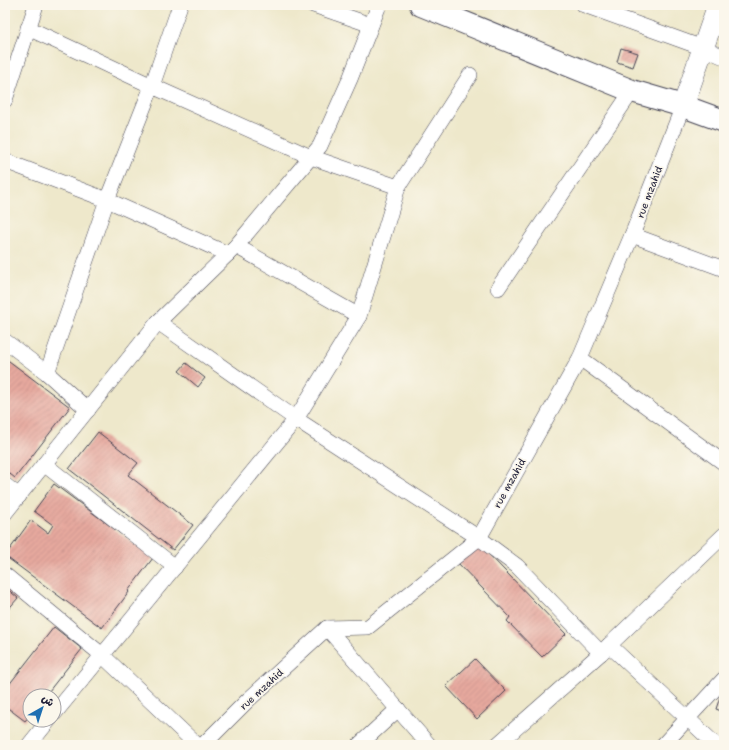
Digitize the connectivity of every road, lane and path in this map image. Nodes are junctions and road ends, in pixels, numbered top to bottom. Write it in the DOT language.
graph roads {
  1 [pos="36,5"];
  2 [pos="180,5"];
  3 [pos="313,5"];
  4 [pos="379,5"];
  5 [pos="421,5"];
  6 [pos="584,5"];
  7 [pos="718,5"];
  8 [pos="371,25"];
  9 [pos="28,28"];
  10 [pos="703,48"];
  11 [pos="724,57"];
  12 [pos="470,75"];
  13 [pos="152,86"];
  14 [pos="632,91"];
  15 [pos="5,100"];
  16 [pos="683,106"];
  17 [pos="724,121"];
  18 [pos="311,157"];
  19 [pos="5,161"];
  20 [pos="398,187"];
  21 [pos="107,200"];
  22 [pos="632,235"];
  23 [pos="232,250"];
  24 [pos="724,269"];
  25 [pos="498,288"];
  26 [pos="359,316"];
  27 [pos="158,322"];
  28 [pos="5,341"];
  29 [pos="580,358"];
  30 [pos="47,373"];
  31 [pos="88,410"];
  32 [pos="296,419"];
  33 [pos="724,463"];
  34 [pos="44,464"];
  35 [pos="5,485"];
  36 [pos="19,496"];
  37 [pos="5,513"];
  38 [pos="724,535"];
  39 [pos="479,538"];
  40 [pos="175,567"];
  41 [pos="5,576"];
  42 [pos="327,628"];
  43 [pos="605,649"];
  44 [pos="102,655"];
  45 [pos="724,679"];
  46 [pos="62,704"];
  47 [pos="398,709"];
  48 [pos="688,719"];
  49 [pos="43,728"];
  50 [pos="29,745"];
  51 [pos="197,745"];
  52 [pos="203,745"];
  53 [pos="359,745"];
  54 [pos="429,745"];
  55 [pos="497,745"];
  56 [pos="663,745"];
  57 [pos="716,745"];
  1 -- 9 [label="street"];
  2 -- 13 [label="street"];
  3 -- 8 [label="street"];
  4 -- 8 [label="street"];
  5 -- 14 [label="main road"];
  6 -- 10 [label="street"];
  7 -- 10 [label="street"];
  8 -- 18 [label="street"];
  9 -- 13 [label="street"];
  9 -- 15 [label="street"];
  10 -- 11 [label="street"];
  10 -- 16 [label="street"];
  12 -- 20 [label="street"];
  13 -- 18 [label="street"];
  13 -- 21 [label="street"];
  14 -- 16 [label="main road"];
  14 -- 25 [label="street"];
  16 -- 17 [label="main road"];
  16 -- 22 [label="street, rue mzahid"];
  18 -- 20 [label="street"];
  18 -- 23 [label="street"];
  19 -- 21 [label="street"];
  20 -- 26 [label="street"];
  21 -- 23 [label="street"];
  21 -- 30 [label="street"];
  22 -- 24 [label="street"];
  22 -- 29 [label="street, rue mzahid"];
  23 -- 26 [label="street"];
  23 -- 27 [label="street"];
  26 -- 32 [label="street"];
  27 -- 31 [label="street"];
  27 -- 32 [label="street"];
  28 -- 30 [label="street"];
  29 -- 33 [label="street"];
  29 -- 39 [label="street, rue mzahid"];
  30 -- 31 [label="street"];
  31 -- 34 [label="street"];
  32 -- 39 [label="street"];
  32 -- 40 [label="street"];
  34 -- 36 [label="street"];
  34 -- 40 [label="street"];
  35 -- 36 [label="street"];
  36 -- 37 [label="street"];
  38 -- 43 [label="street"];
  39 -- 42 [label="street, rue mzahid"];
  39 -- 43 [label="street"];
  40 -- 44 [label="street"];
  41 -- 44 [label="street"];
  42 -- 47 [label="street"];
  42 -- 52 [label="street, rue mzahid"];
  43 -- 48 [label="street"];
  43 -- 55 [label="street"];
  44 -- 46 [label="street"];
  44 -- 51 [label="street"];
  45 -- 48 [label="street"];
  47 -- 53 [label="street"];
  47 -- 54 [label="street"];
  48 -- 56 [label="street"];
  48 -- 57 [label="street"];
  49 -- 50 [label="street"];
}
